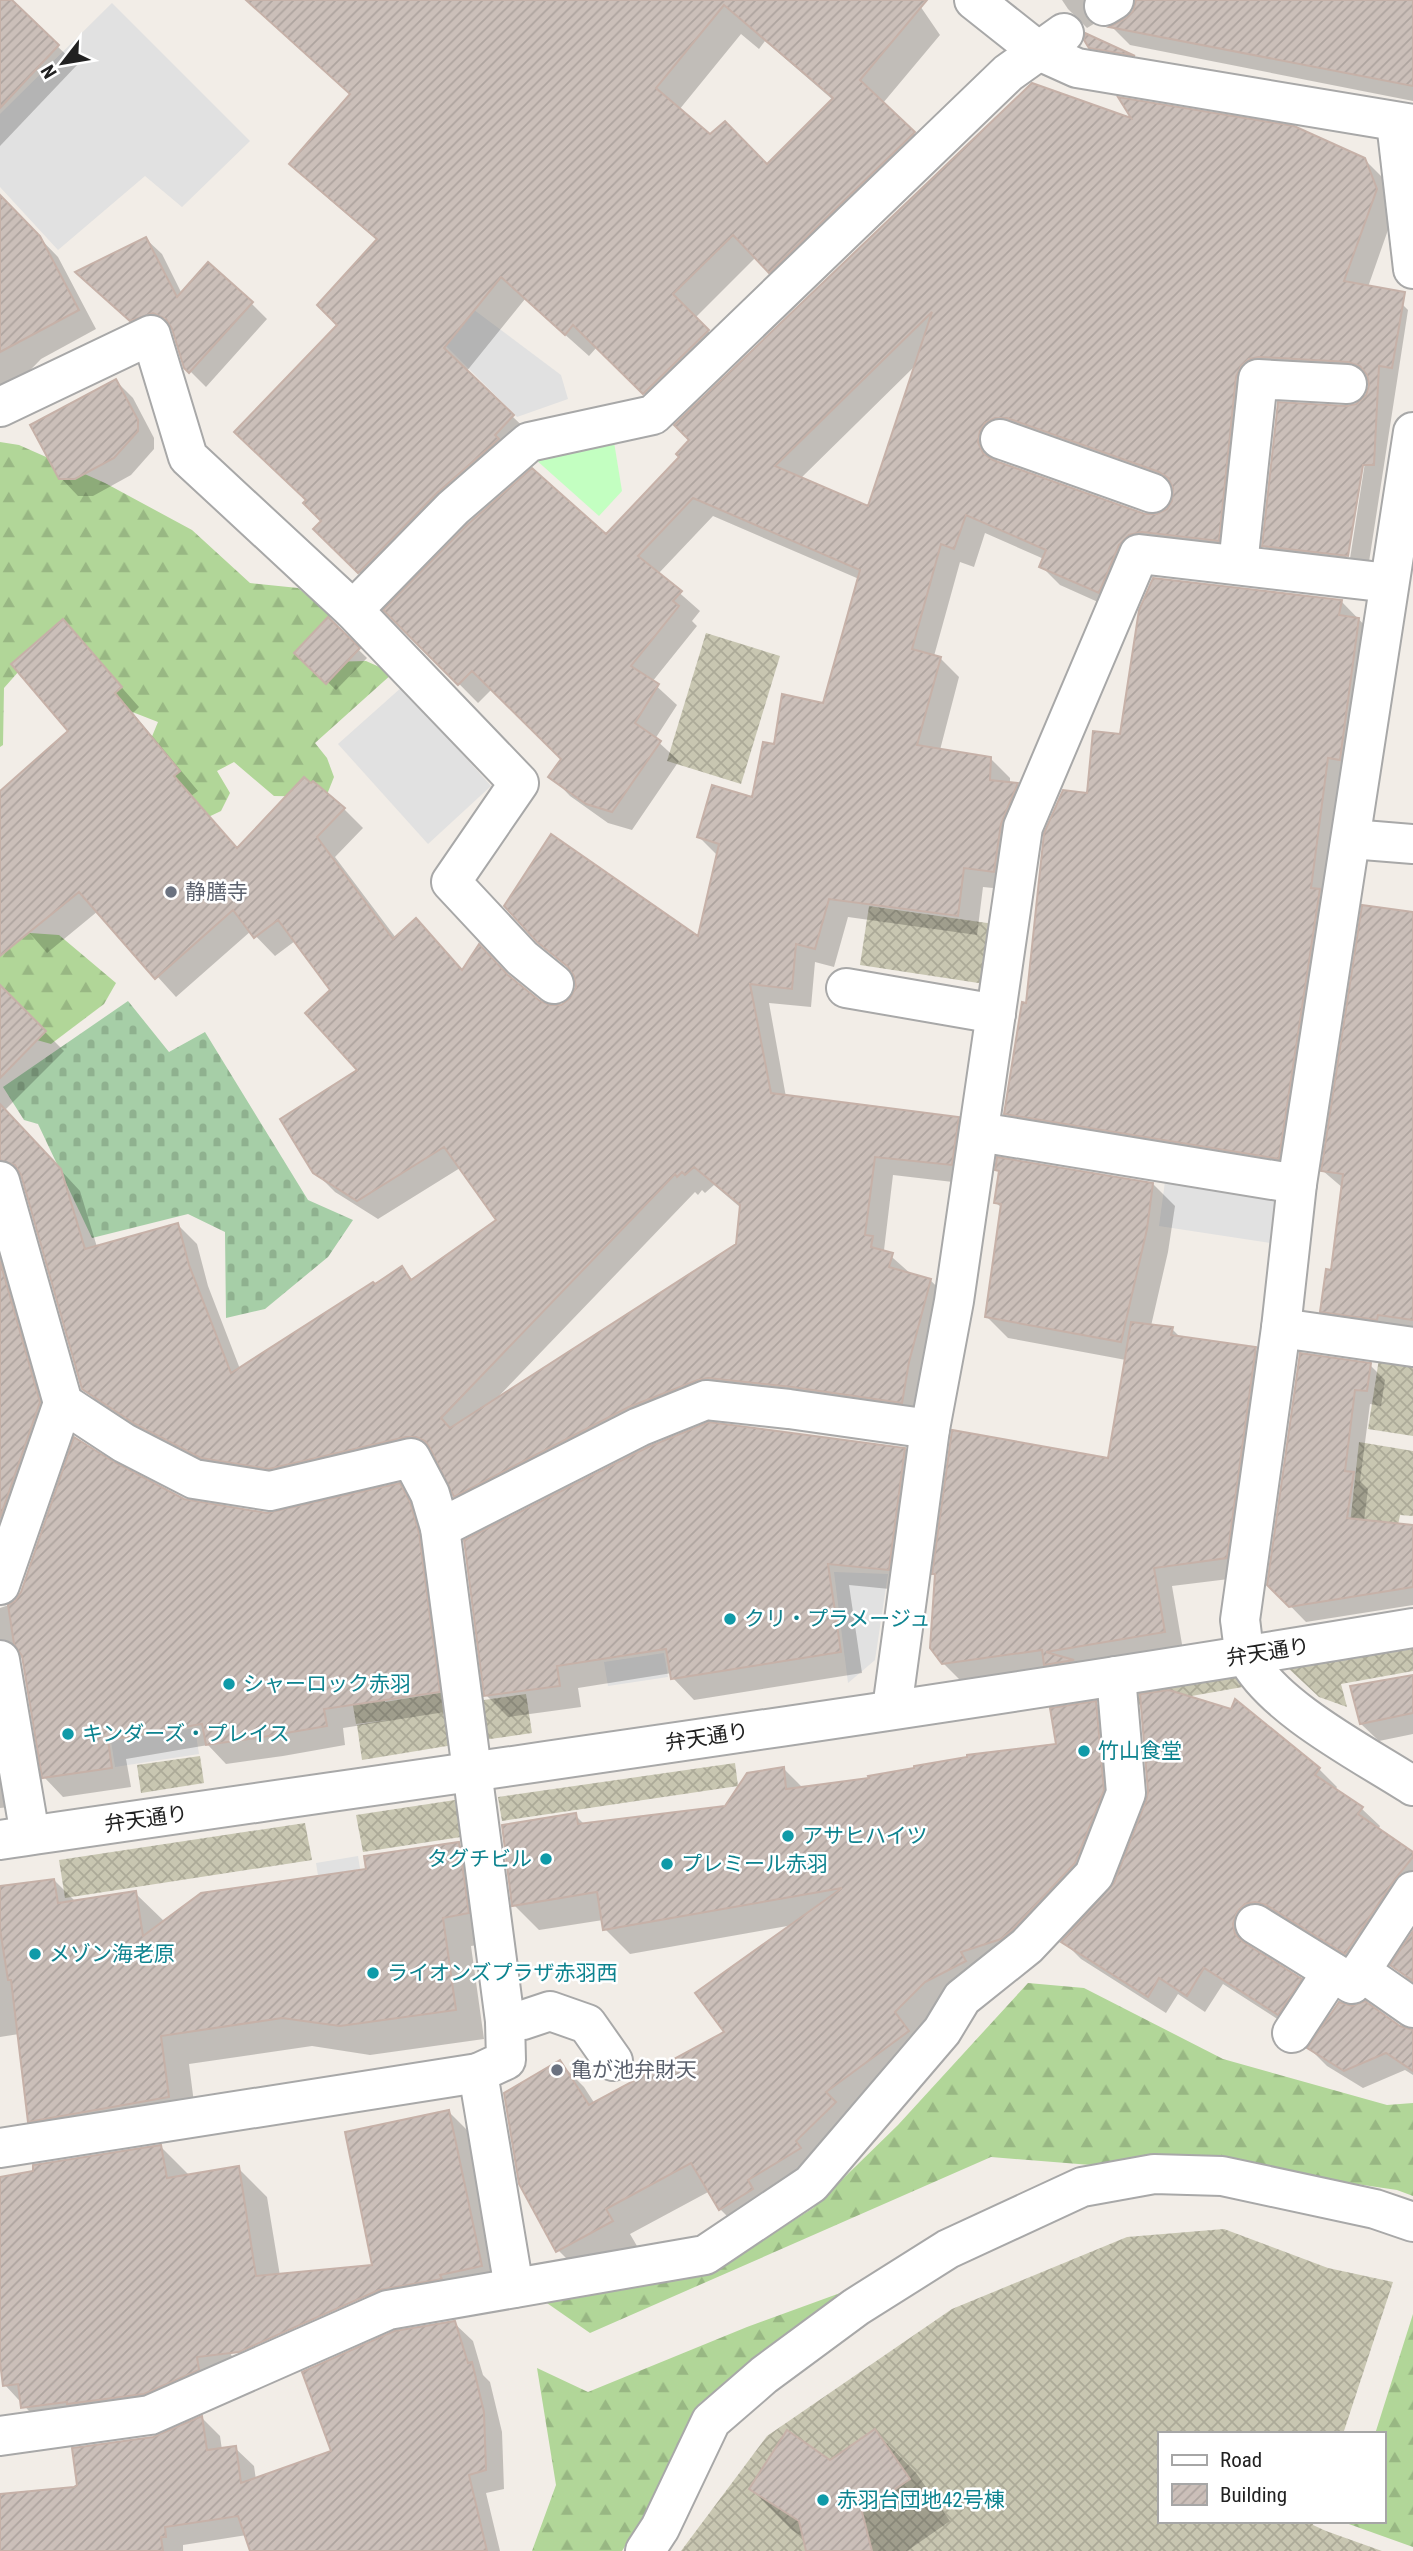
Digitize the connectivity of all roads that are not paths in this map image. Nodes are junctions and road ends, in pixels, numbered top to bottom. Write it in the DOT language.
graph roads {
  1 [pos="974,0"];
  2 [pos="1051,42"];
  3 [pos="1404,123"];
  4 [pos="1413,269"];
  5 [pos="1348,384"];
  6 [pos="0,408"];
  7 [pos="1413,437"];
  8 [pos="1000,439"];
  9 [pos="1152,493"];
  10 [pos="1238,565"];
  11 [pos="1389,583"];
  12 [pos="353,610"];
  13 [pos="1351,839"];
  14 [pos="1413,844"];
  15 [pos="554,984"];
  16 [pos="846,988"];
  17 [pos="996,1014"];
  18 [pos="979,1132"];
  19 [pos="0,1181"];
  20 [pos="1297,1184"];
  21 [pos="1281,1328"];
  22 [pos="1413,1347"];
  23 [pos="63,1403"];
  24 [pos="930,1429"];
  25 [pos="440,1528"];
  26 [pos="0,1585"];
  27 [pos="1413,1628"];
  28 [pos="1246,1656"];
  29 [pos="0,1660"];
  30 [pos="1116,1676"];
  31 [pos="892,1709"];
  32 [pos="472,1773"];
  33 [pos="1413,1786"];
  34 [pos="15,1838"];
  35 [pos="1413,1891"];
  36 [pos="1255,1924"];
  37 [pos="1346,1971"];
  38 [pos="1413,2008"];
  39 [pos="505,2021"];
  40 [pos="1292,2033"];
  41 [pos="613,2061"];
  42 [pos="478,2073"];
  43 [pos="0,2147"];
  44 [pos="1413,2222"];
  45 [pos="513,2288"];
  46 [pos="0,2436"];
  47 [pos="645,2551"];
  1 -- 2 [label="street"];
  2 -- 3 [label="street"];
  2 -- 12 [label="street"];
  3 -- 4 [label="street"];
  5 -- 10 [label="street"];
  6 -- 12 [label="street"];
  7 -- 11 [label="street"];
  8 -- 9 [label="street"];
  10 -- 11 [label="street"];
  10 -- 17 [label="street"];
  11 -- 13 [label="street"];
  12 -- 15 [label="street"];
  13 -- 14 [label="street"];
  13 -- 20 [label="street"];
  16 -- 17 [label="street"];
  17 -- 18 [label="street"];
  18 -- 20 [label="street"];
  18 -- 24 [label="street"];
  19 -- 23 [label="street"];
  20 -- 21 [label="street"];
  21 -- 22 [label="street"];
  21 -- 28 [label="street"];
  23 -- 25 [label="street"];
  23 -- 26 [label="street"];
  24 -- 25 [label="street"];
  24 -- 31 [label="street"];
  25 -- 32 [label="street"];
  27 -- 28 [label="street, 弁天通り"];
  28 -- 30 [label="street, 弁天通り"];
  28 -- 33 [label="street"];
  29 -- 34 [label="street"];
  30 -- 31 [label="street, 弁天通り"];
  30 -- 45 [label="street"];
  31 -- 32 [label="street, 弁天通り"];
  32 -- 34 [label="street, 弁天通り"];
  32 -- 39 [label="street"];
  35 -- 37 [label="street"];
  36 -- 37 [label="street"];
  37 -- 38 [label="street"];
  37 -- 40 [label="street"];
  39 -- 41 [label="street"];
  39 -- 42 [label="street"];
  42 -- 43 [label="street"];
  42 -- 45 [label="street"];
  44 -- 47 [label="street"];
  45 -- 46 [label="street"];
}
